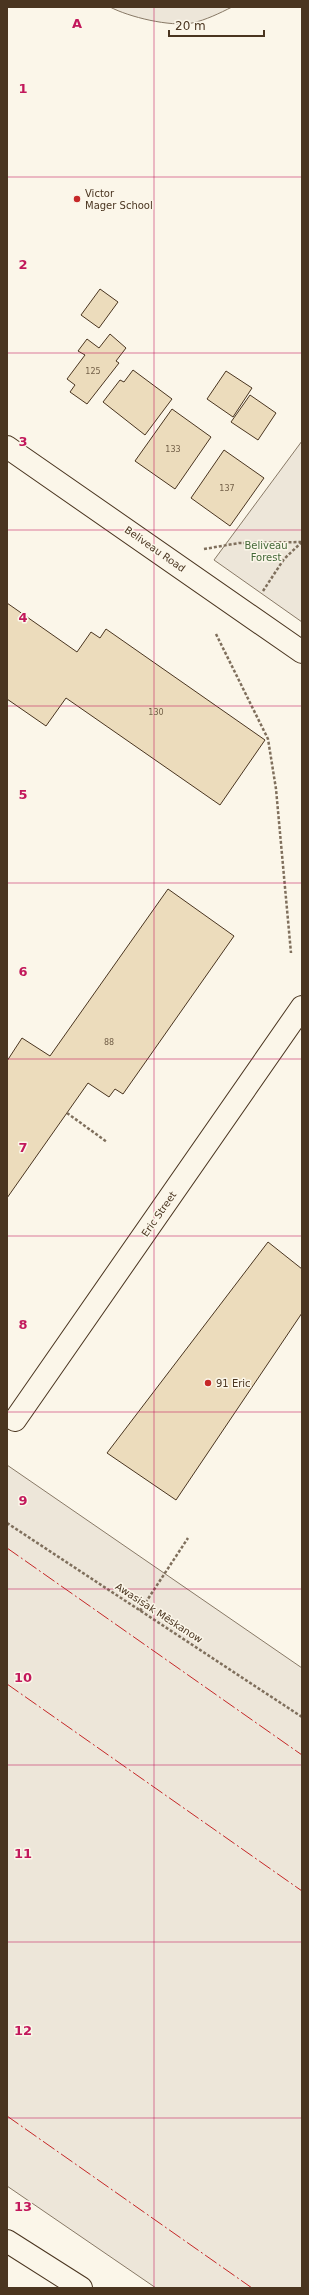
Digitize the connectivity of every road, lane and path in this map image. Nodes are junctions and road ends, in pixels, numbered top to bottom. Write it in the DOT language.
graph roads {
  1 [pos="7,447"];
  2 [pos="302,542"];
  3 [pos="203,549"];
  4 [pos="263,591"];
  5 [pos="216,634"];
  6 [pos="302,652"];
  7 [pos="291,953"];
  8 [pos="302,1007"];
  9 [pos="67,1113"];
  10 [pos="107,1142"];
  11 [pos="15,1420"];
  12 [pos="7,1523"];
  13 [pos="188,1538"];
  14 [pos="140,1611"];
  15 [pos="302,1717"];
  16 [pos="7,2241"];
  17 [pos="81,2288"];
  1 -- 6 [label="street, Beliveau Road"];
  2 -- 3 [label="path"];
  2 -- 4 [label="path"];
  5 -- 7 [label="path"];
  8 -- 11 [label="street, Eric Street"];
  9 -- 10 [label="path"];
  12 -- 14 [label="path, Awasisak Mēskanow"];
  13 -- 14 [label="path"];
  14 -- 15 [label="path, Awasisak Mēskanow"];
  16 -- 17 [label="street"];
}
